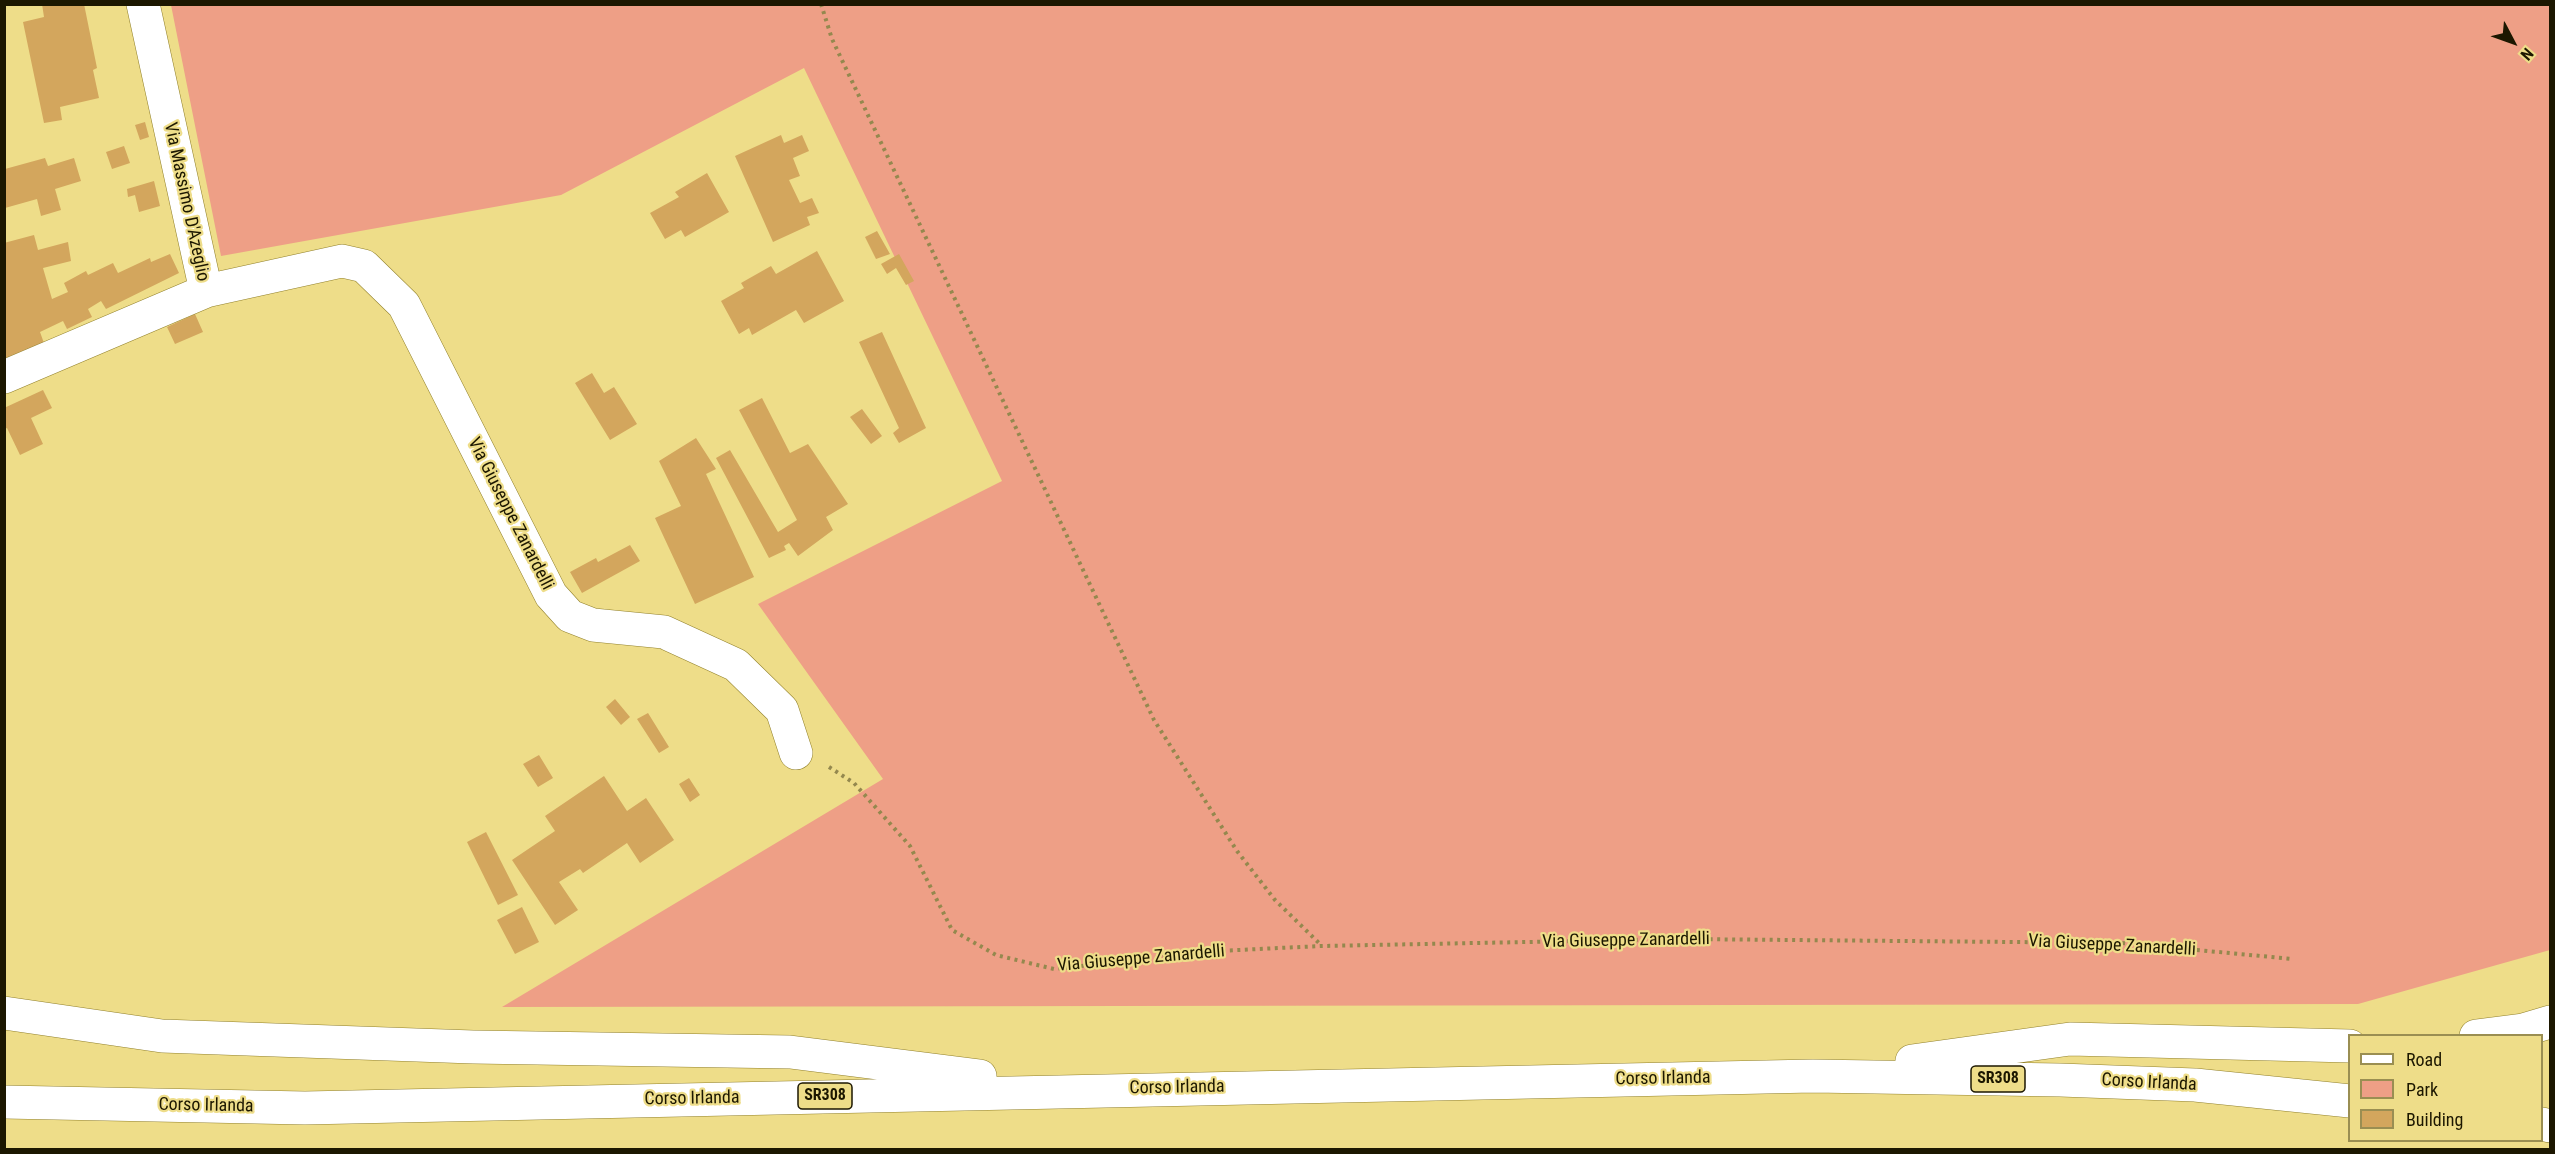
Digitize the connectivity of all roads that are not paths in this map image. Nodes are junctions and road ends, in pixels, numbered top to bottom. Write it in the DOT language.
graph roads {
  1 [pos="143,4"];
  2 [pos="206,291"];
  3 [pos="4,377"];
  4 [pos="796,753"];
  5 [pos="4,1013"];
  6 [pos="2550,1022"];
  7 [pos="2485,1034"];
  8 [pos="2348,1046"];
  9 [pos="1813,1076"];
  10 [pos="1095,1090"];
  11 [pos="2348,1101"];
  12 [pos="4,1102"];
  1 -- 2 [label="main road, Via Massimo D'Azeglio"];
  2 -- 3 [label="main road, Via Massimo D'Azeglio"];
  2 -- 4 [label="main road, Via Giuseppe Zanardelli"];
  5 -- 10 [label="main road, SR308"];
  6 -- 7 [label="main road"];
  8 -- 9 [label="main road"];
  9 -- 10 [label="main road, Corso Irlanda / SR308"];
  9 -- 11 [label="main road, Corso Irlanda / SR308"];
  10 -- 12 [label="main road, Corso Irlanda / SR308"];
}
